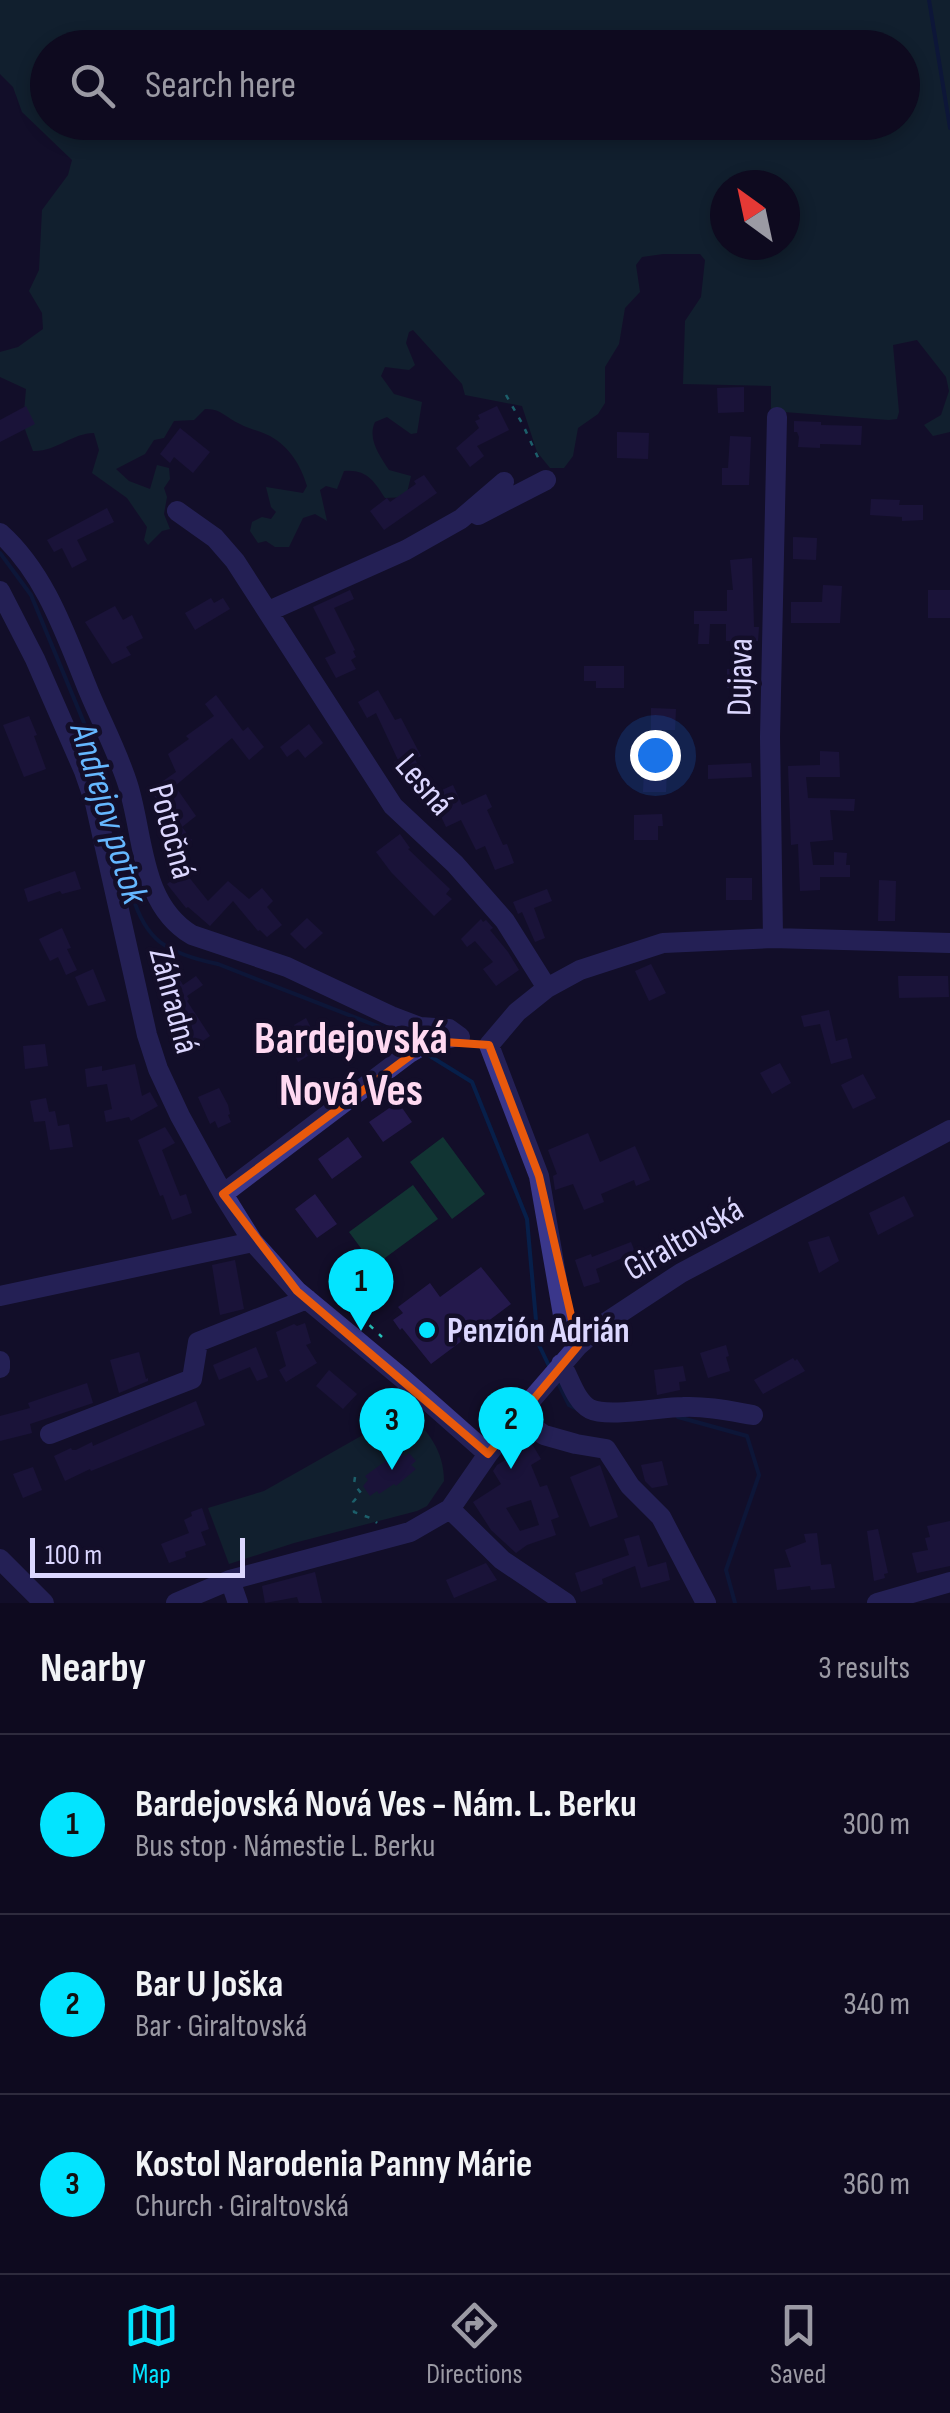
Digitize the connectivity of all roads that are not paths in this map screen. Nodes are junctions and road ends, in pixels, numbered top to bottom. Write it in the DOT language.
graph roads {
  1 [pos="777,417"];
  2 [pos="546,480"];
  3 [pos="504,482"];
  4 [pos="177,511"];
  5 [pos="462,519"];
  6 [pos="0,533"];
  7 [pos="0,590"];
  8 [pos="269,611"];
  9 [pos="773,938"];
  10 [pos="950,943"];
  11 [pos="547,988"];
  12 [pos="460,1037"];
  13 [pos="490,1044"];
  14 [pos="947,1139"];
  15 [pos="223,1194"];
  16 [pos="253,1242"];
  17 [pos="0,1296"];
  18 [pos="307,1299"];
  19 [pos="578,1346"];
  20 [pos="561,1364"];
  21 [pos="753,1415"];
  22 [pos="518,1417"];
  23 [pos="50,1434"];
  24 [pos="488,1454"];
  25 [pos="450,1510"];
  26 [pos="0,1558"];
  27 [pos="230,1580"];
  28 [pos="950,1582"];
  29 [pos="44,1603"];
  30 [pos="176,1603"];
  31 [pos="238,1603"];
  32 [pos="566,1603"];
  33 [pos="706,1603"];
  34 [pos="877,1603"];
  1 -- 9 [label="street, Dujava"];
  2 -- 5 [label="street"];
  3 -- 5 [label="street"];
  4 -- 8 [label="street, Lesná"];
  5 -- 8 [label="street"];
  6 -- 12 [label="street, Potočná"];
  7 -- 15 [label="street, Záhradná"];
  8 -- 11 [label="street, Lesná"];
  9 -- 10 [label="street"];
  9 -- 11 [label="street"];
  11 -- 13 [label="street"];
  12 -- 13 [label="street, Potočná"];
  12 -- 15 [label="street"];
  13 -- 19 [label="street"];
  14 -- 19 [label="street, Giraltovská"];
  15 -- 16 [label="street, Záhradná"];
  16 -- 17 [label="street"];
  16 -- 18 [label="street, Záhradná"];
  18 -- 23 [label="street"];
  18 -- 24 [label="street, Záhradná"];
  19 -- 20 [label="street, Giraltovská"];
  20 -- 21 [label="street"];
  20 -- 22 [label="street, Giraltovská"];
  22 -- 24 [label="street, Giraltovská"];
  22 -- 33 [label="street"];
  24 -- 25 [label="street, Giraltovská"];
  25 -- 27 [label="street, Giraltovská"];
  25 -- 32 [label="street"];
  26 -- 29 [label="street"];
  27 -- 30 [label="street, Giraltovská"];
  27 -- 31 [label="street"];
  28 -- 34 [label="street"];
}
